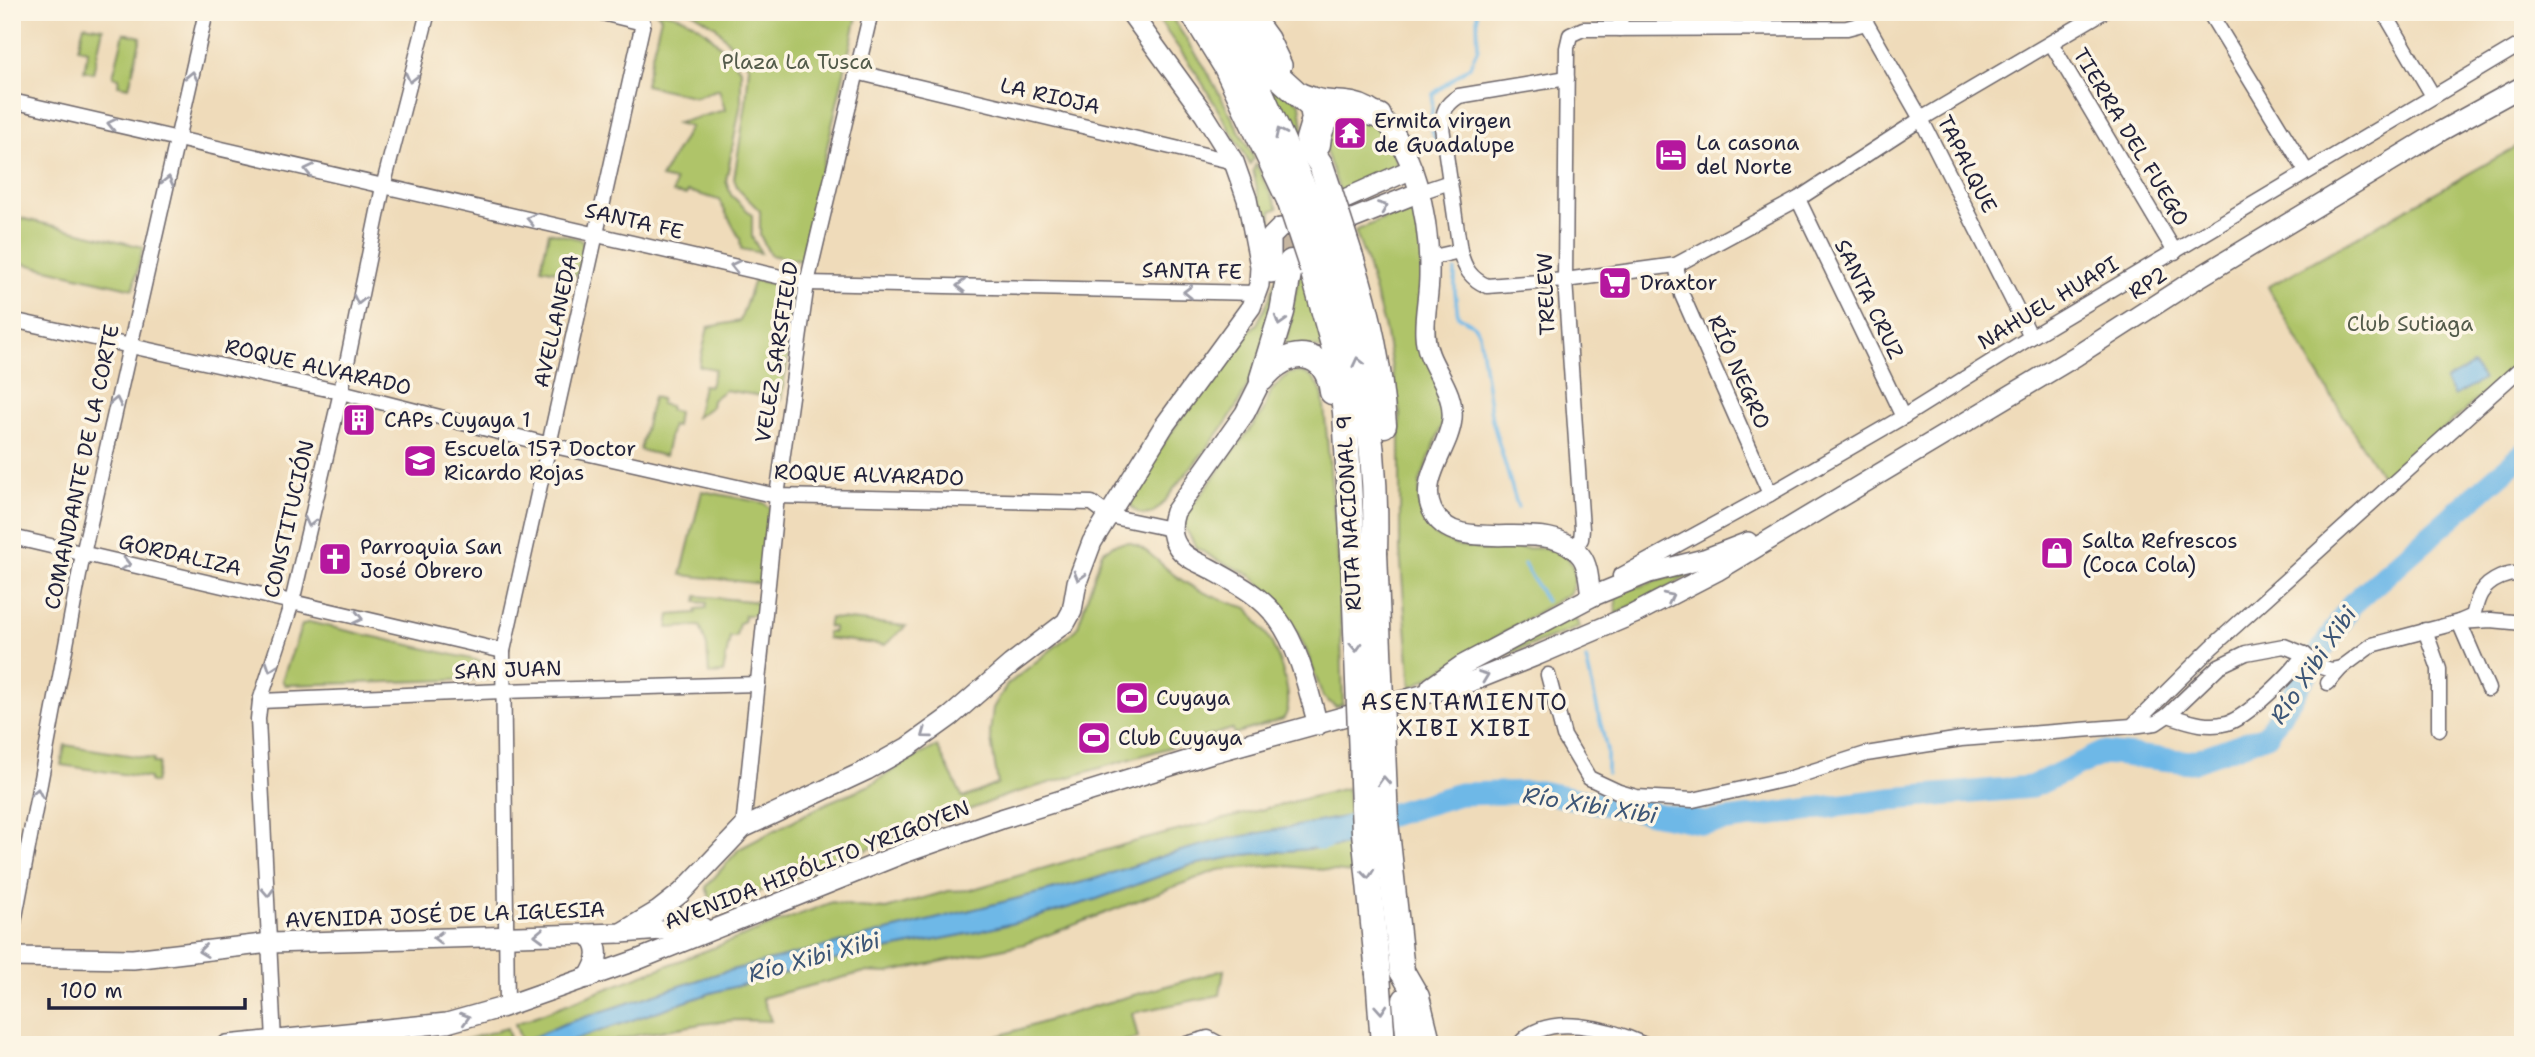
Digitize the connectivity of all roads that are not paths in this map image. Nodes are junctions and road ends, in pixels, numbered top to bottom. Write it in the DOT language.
graph roads {
  1 [pos="206,12"];
  2 [pos="428,12"];
  3 [pos="598,12"];
  4 [pos="871,12"];
  5 [pos="1130,12"];
  6 [pos="1192,12"];
  7 [pos="1215,12"];
  8 [pos="1232,12"];
  9 [pos="1250,12"];
  10 [pos="1620,12"];
  11 [pos="2103,12"];
  12 [pos="2209,12"];
  13 [pos="2384,12"];
  14 [pos="1863,18"];
  15 [pos="1620,29"];
  16 [pos="2051,43"];
  17 [pos="2523,43"];
  18 [pos="856,72"];
  19 [pos="1567,78"];
  20 [pos="2523,86"];
  21 [pos="1293,89"];
  22 [pos="2433,96"];
  23 [pos="12,101"];
  24 [pos="1379,116"];
  25 [pos="1921,119"];
  26 [pos="178,139"];
  27 [pos="1234,162"];
  28 [pos="1321,166"];
  29 [pos="1412,169"];
  30 [pos="2306,171"];
  31 [pos="1450,182"];
  32 [pos="383,187"];
  33 [pos="1420,192"];
  34 [pos="1798,199"];
  35 [pos="1305,205"];
  36 [pos="1345,222"];
  37 [pos="597,233"];
  38 [pos="1460,251"];
  39 [pos="2175,252"];
  40 [pos="1429,258"];
  41 [pos="1306,260"];
  42 [pos="1676,265"];
  43 [pos="1565,280"];
  44 [pos="807,283"];
  45 [pos="1256,293"];
  46 [pos="12,320"];
  47 [pos="2031,337"];
  48 [pos="129,345"];
  49 [pos="2523,366"];
  50 [pos="1262,379"];
  51 [pos="341,392"];
  52 [pos="1903,417"];
  53 [pos="550,444"];
  54 [pos="1770,494"];
  55 [pos="777,496"];
  56 [pos="1109,516"];
  57 [pos="1350,521"];
  58 [pos="1800,521"];
  59 [pos="1171,529"];
  60 [pos="12,537"];
  61 [pos="1368,549"];
  62 [pos="1575,549"];
  63 [pos="83,554"];
  64 [pos="2523,574"];
  65 [pos="1590,596"];
  66 [pos="292,602"];
  67 [pos="2459,622"];
  68 [pos="2523,623"];
  69 [pos="1604,627"];
  70 [pos="2425,630"];
  71 [pos="503,651"];
  72 [pos="2304,654"];
  73 [pos="2341,668"];
  74 [pos="1548,675"];
  75 [pos="2328,683"];
  76 [pos="758,684"];
  77 [pos="2488,689"];
  78 [pos="503,691"];
  79 [pos="1419,696"];
  80 [pos="260,701"];
  81 [pos="2168,715"];
  82 [pos="1318,725"];
  83 [pos="2132,726"];
  84 [pos="2439,729"];
  85 [pos="743,828"];
  86 [pos="681,892"];
  87 [pos="720,925"];
  88 [pos="670,929"];
  89 [pos="12,933"];
  90 [pos="621,933"];
  91 [pos="587,934"];
  92 [pos="506,936"];
  93 [pos="271,943"];
  94 [pos="12,957"];
  95 [pos="637,960"];
  96 [pos="1390,972"];
  97 [pos="588,978"];
  98 [pos="507,1006"];
  99 [pos="274,1041"];
  100 [pos="227,1045"];
  101 [pos="1183,1045"];
  102 [pos="1221,1045"];
  103 [pos="1383,1045"];
  104 [pos="1409,1045"];
  105 [pos="1429,1045"];
  106 [pos="1519,1045"];
  107 [pos="1644,1045"];
  26 -- 1 [label="street, COMANDANTE DE LA CORTE, one-way"];
  2 -- 32 [label="street, CONSTITUCIÓN, one-way"];
  3 -- 37 [label="street, AVELLANEDA"];
  4 -- 18 [label="street, VELEZ SARSFIELD"];
  5 -- 27 [label="main road"];
  6 -- 35 [label="highway, RUTA NACIONAL 9"];
  35 -- 7 [label="highway, RUTA NACIONAL 9, one-way"];
  8 -- 21 [label="highway"];
  9 -- 21 [label="main road"];
  10 -- 15 [label="street"];
  11 -- 16 [label="street"];
  12 -- 30 [label="street"];
  13 -- 22 [label="street"];
  14 -- 15 [label="street"];
  14 -- 25 [label="street, TAPALQUE"];
  15 -- 19 [label="street, TRELEW"];
  16 -- 25 [label="street"];
  16 -- 39 [label="street, TIERRA DEL FUEGO"];
  17 -- 22 [label="street, NAHUEL HUAPI"];
  18 -- 27 [label="street, LA RIOJA"];
  18 -- 44 [label="street, VELEZ SARSFIELD"];
  19 -- 31 [label="street"];
  19 -- 43 [label="street, TRELEW"];
  20 -- 58 [label="main road, RP2 / RP2"];
  21 -- 24 [label="main road"];
  21 -- 28 [label="highway"];
  22 -- 30 [label="street, NAHUEL HUAPI"];
  26 -- 23 [label="street, SANTA FE, one-way"];
  24 -- 28 [label="highway"];
  24 -- 29 [label="main road"];
  25 -- 34 [label="street"];
  25 -- 47 [label="street, TAPALQUE"];
  32 -- 26 [label="street, SANTA FE, one-way"];
  48 -- 26 [label="street, COMANDANTE DE LA CORTE, one-way"];
  27 -- 45 [label="main road"];
  28 -- 35 [label="highway"];
  29 -- 33 [label="main road"];
  29 -- 35 [label="main road"];
  30 -- 39 [label="street, NAHUEL HUAPI"];
  31 -- 33 [label="street"];
  31 -- 38 [label="street"];
  37 -- 32 [label="street, SANTA FE, one-way"];
  32 -- 51 [label="street, CONSTITUCIÓN, one-way"];
  36 -- 33 [label="main road, one-way"];
  33 -- 40 [label="main road"];
  34 -- 42 [label="street"];
  34 -- 52 [label="street, SANTA CRUZ"];
  35 -- 41 [label="highway, bridge"];
  35 -- 41 [label="highway, RUTA NACIONAL 9, bridge"];
  35 -- 41 [label="main road, AVENIDA JOSÉ DE LA IGLESIA"];
  44 -- 37 [label="street, SANTA FE, one-way"];
  37 -- 53 [label="street, AVELLANEDA"];
  38 -- 40 [label="street"];
  38 -- 43 [label="street"];
  39 -- 47 [label="street, NAHUEL HUAPI"];
  40 -- 62 [label="main road"];
  41 -- 45 [label="main road, AVENIDA JOSÉ DE LA IGLESIA"];
  41 -- 50 [label="highway, one-way"];
  41 -- 57 [label="highway, RUTA NACIONAL 9"];
  61 -- 41 [label="highway, one-way"];
  42 -- 43 [label="street"];
  42 -- 54 [label="street, RÍO NEGRO"];
  43 -- 62 [label="street, TRELEW"];
  45 -- 44 [label="street, SANTA FE, one-way"];
  44 -- 55 [label="street, VELEZ SARSFIELD"];
  45 -- 56 [label="main road, AVENIDA JOSÉ DE LA IGLESIA"];
  46 -- 48 [label="street, ROQUE ALVARADO"];
  47 -- 52 [label="street, NAHUEL HUAPI"];
  48 -- 51 [label="street, ROQUE ALVARADO"];
  63 -- 48 [label="street, COMANDANTE DE LA CORTE, one-way"];
  49 -- 83 [label="street"];
  50 -- 57 [label="highway"];
  50 -- 59 [label="main road"];
  51 -- 53 [label="street, ROQUE ALVARADO"];
  51 -- 66 [label="street, CONSTITUCIÓN, one-way"];
  52 -- 54 [label="street, NAHUEL HUAPI"];
  53 -- 55 [label="street, ROQUE ALVARADO"];
  53 -- 71 [label="street, AVELLANEDA"];
  54 -- 65 [label="street, NAHUEL HUAPI"];
  55 -- 56 [label="street, ROQUE ALVARADO"];
  55 -- 76 [label="street, VELEZ SARSFIELD"];
  56 -- 59 [label="street, ROQUE ALVARADO"];
  56 -- 85 [label="main road, AVENIDA JOSÉ DE LA IGLESIA, one-way"];
  57 -- 61 [label="highway, RUTA NACIONAL 9"];
  58 -- 65 [label="main road, RP2"];
  69 -- 58 [label="main road, RP2, one-way"];
  59 -- 82 [label="main road"];
  60 -- 63 [label="street, GORDALIZA"];
  61 -- 96 [label="highway, bridge"];
  62 -- 65 [label="main road"];
  63 -- 66 [label="street, GORDALIZA, one-way"];
  89 -- 63 [label="street, COMANDANTE DE LA CORTE, one-way"];
  64 -- 67 [label="street"];
  65 -- 69 [label="main road"];
  65 -- 69 [label="main road"];
  65 -- 79 [label="main road, RP2"];
  66 -- 71 [label="street, GORDALIZA, one-way"];
  66 -- 80 [label="street, CONSTITUCIÓN, one-way"];
  67 -- 68 [label="street"];
  67 -- 70 [label="street"];
  67 -- 77 [label="street"];
  79 -- 69 [label="main road, RP2, one-way"];
  70 -- 73 [label="street"];
  70 -- 84 [label="street"];
  71 -- 78 [label="street, AVELLANEDA"];
  72 -- 73 [label="street"];
  72 -- 81 [label="street"];
  72 -- 81 [label="street"];
  73 -- 75 [label="street"];
  74 -- 83 [label="street"];
  76 -- 78 [label="street, SAN JUAN"];
  76 -- 85 [label="street, VELEZ SARSFIELD"];
  78 -- 80 [label="street, SAN JUAN"];
  78 -- 92 [label="street, AVELLANEDA"];
  79 -- 82 [label="main road, AVENIDA HIPÓLITO YRIGOYEN / RP2"];
  80 -- 93 [label="street, CONSTITUCIÓN, one-way"];
  81 -- 83 [label="street"];
  82 -- 87 [label="main road, AVENIDA HIPÓLITO YRIGOYEN / RP2"];
  85 -- 86 [label="main road, AVENIDA JOSÉ DE LA IGLESIA"];
  86 -- 88 [label="main road"];
  86 -- 90 [label="main road, AVENIDA JOSÉ DE LA IGLESIA"];
  87 -- 88 [label="main road"];
  87 -- 95 [label="main road, AVENIDA HIPÓLITO YRIGOYEN"];
  88 -- 90 [label="main road"];
  88 -- 95 [label="main road"];
  90 -- 91 [label="main road, AVENIDA JOSÉ DE LA IGLESIA"];
  91 -- 92 [label="main road, AVENIDA JOSÉ DE LA IGLESIA, one-way"];
  91 -- 97 [label="main road"];
  92 -- 93 [label="main road, AVENIDA JOSÉ DE LA IGLESIA, one-way"];
  92 -- 98 [label="street, AVELLANEDA"];
  93 -- 94 [label="main road, AVENIDA JOSÉ DE LA IGLESIA, one-way"];
  93 -- 99 [label="street, CONSTITUCIÓN"];
  95 -- 97 [label="main road, AVENIDA HIPÓLITO YRIGOYEN"];
  96 -- 103 [label="highway, one-way"];
  96 -- 104 [label="highway"];
  96 -- 105 [label="highway"];
  97 -- 98 [label="main road, AVENIDA HIPÓLITO YRIGOYEN"];
  99 -- 98 [label="main road, AVENIDA HIPÓLITO YRIGOYEN, one-way"];
  99 -- 100 [label="main road, AVENIDA HIPÓLITO YRIGOYEN"];
  101 -- 102 [label="street"];
  106 -- 107 [label="street"];
}
